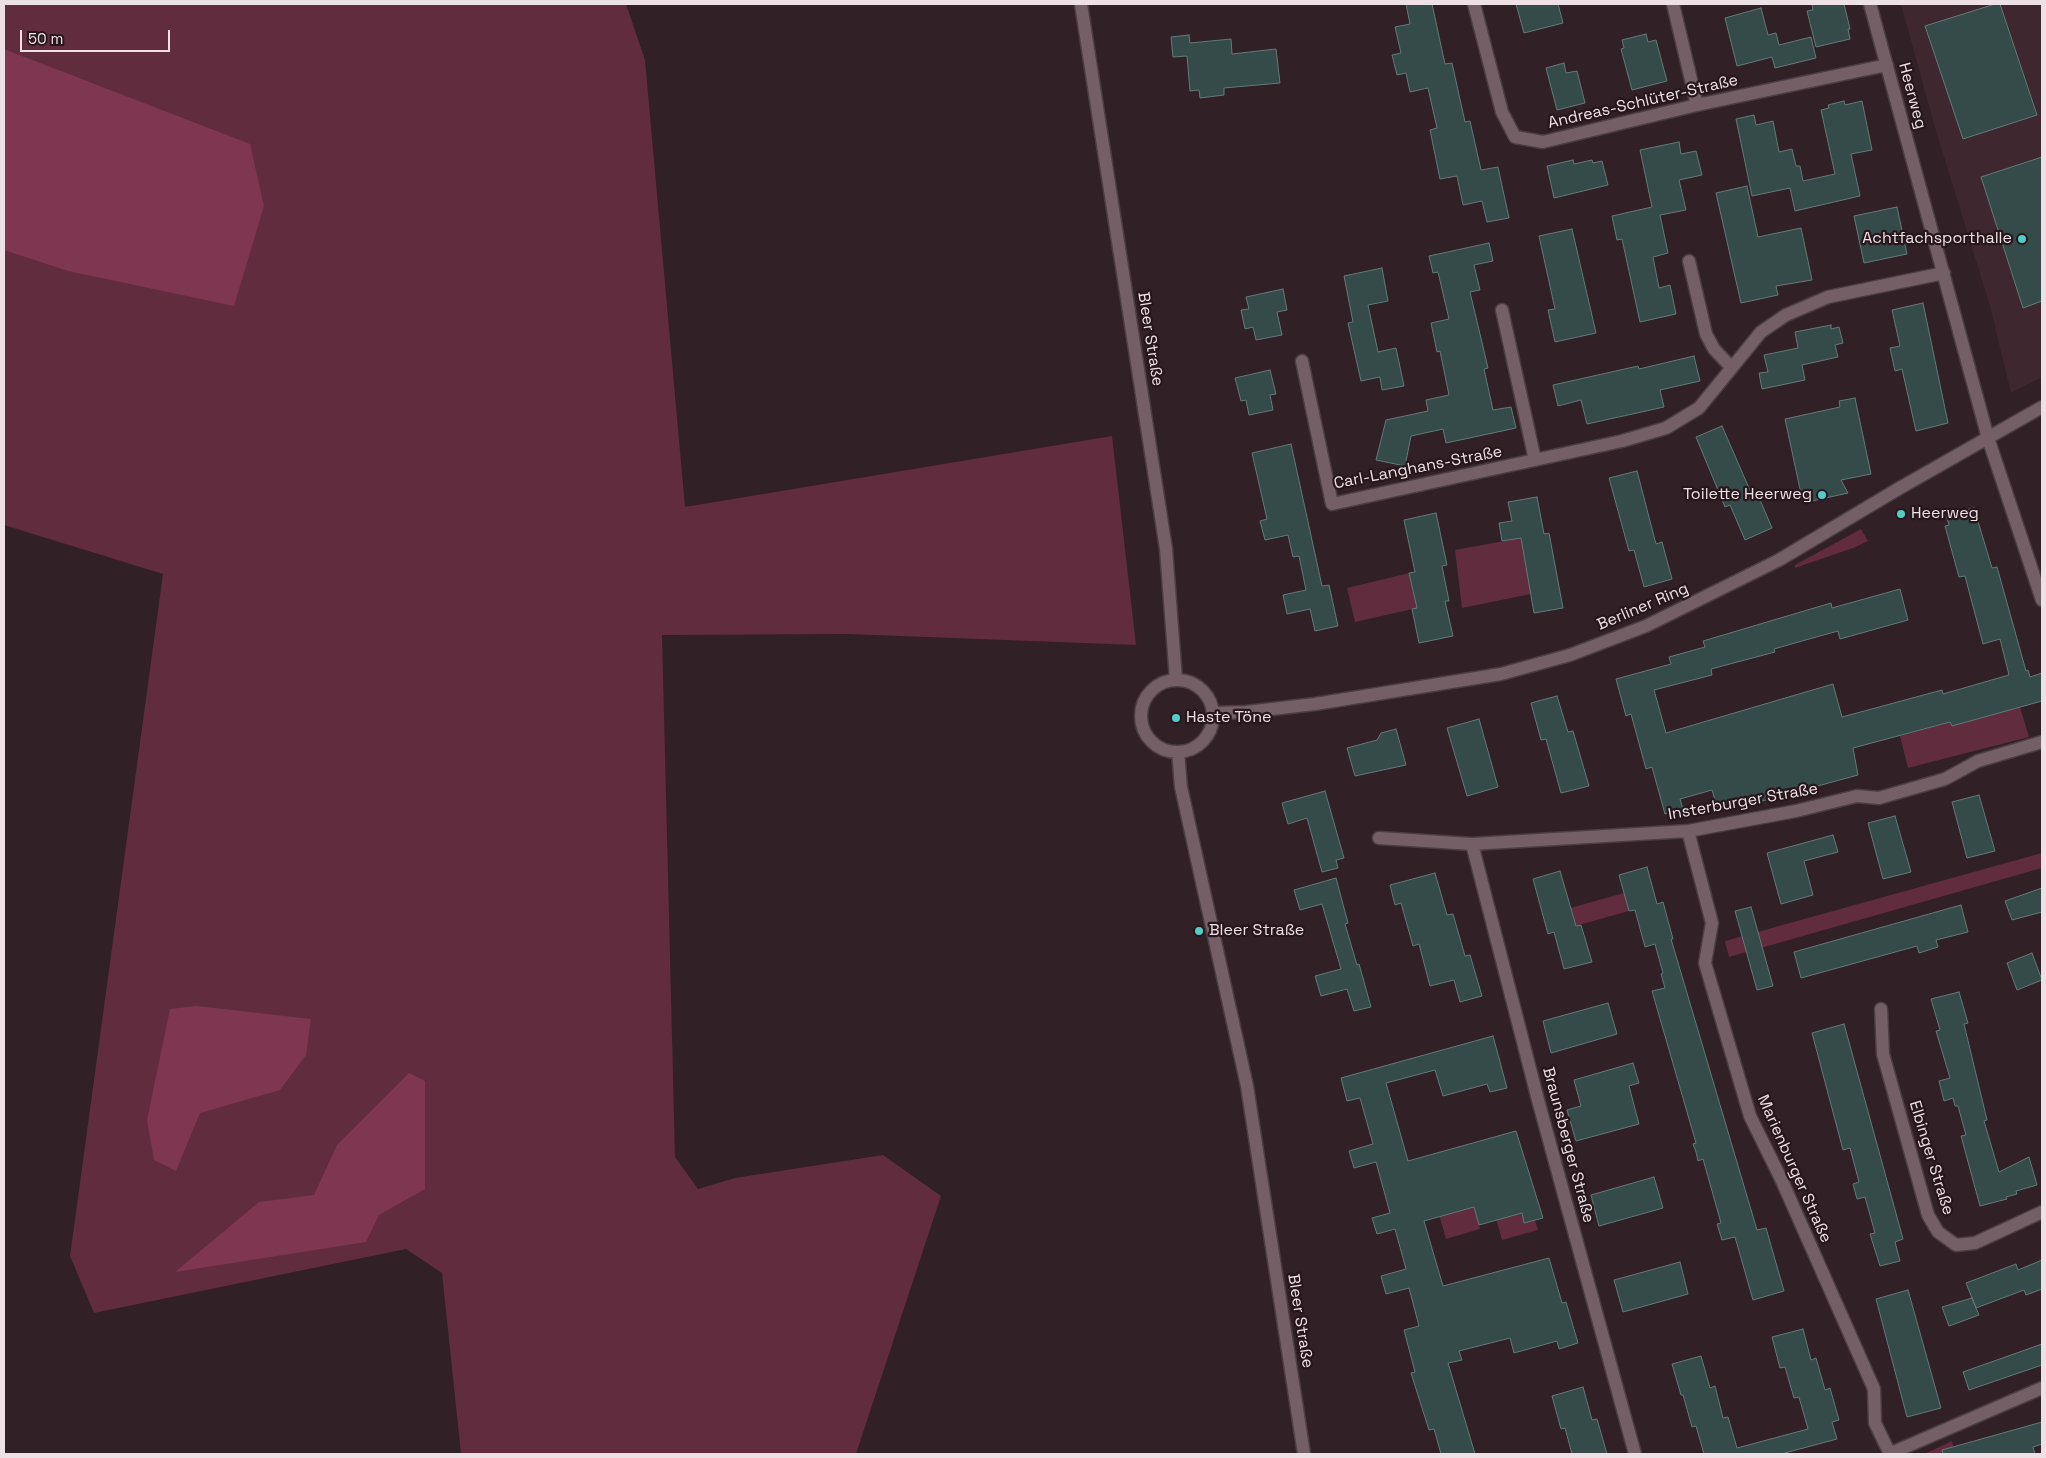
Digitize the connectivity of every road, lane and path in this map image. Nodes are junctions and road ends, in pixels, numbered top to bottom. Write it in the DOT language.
graph roads {
  1 [pos="1081,4"];
  2 [pos="1474,4"];
  3 [pos="1673,4"];
  4 [pos="1870,4"];
  5 [pos="1887,65"];
  6 [pos="1697,106"];
  7 [pos="1689,261"];
  8 [pos="1944,273"];
  9 [pos="1502,310"];
  10 [pos="1302,361"];
  11 [pos="1731,367"];
  12 [pos="2042,407"];
  13 [pos="1988,438"];
  14 [pos="1535,460"];
  15 [pos="2042,600"];
  16 [pos="1176,680"];
  17 [pos="1213,713"];
  18 [pos="2042,742"];
  19 [pos="1178,752"];
  20 [pos="1688,831"];
  21 [pos="1379,838"];
  22 [pos="1472,844"];
  23 [pos="1882,1010"];
  24 [pos="2042,1212"];
  25 [pos="2042,1388"];
  26 [pos="1304,1454"];
  27 [pos="1635,1454"];
  28 [pos="1889,1454"];
  1 -- 16 [label="street, Bleer Straße"];
  2 -- 6 [label="street, Andreas-Schlüter-Straße"];
  3 -- 6 [label="street"];
  4 -- 5 [label="street, Heerweg"];
  5 -- 6 [label="street, Andreas-Schlüter-Straße"];
  5 -- 8 [label="street, Heerweg"];
  7 -- 11 [label="street"];
  8 -- 11 [label="street, Carl-Langhans-Straße"];
  8 -- 13 [label="street, Heerweg"];
  9 -- 14 [label="street"];
  10 -- 14 [label="street, Carl-Langhans-Straße"];
  11 -- 14 [label="street, Carl-Langhans-Straße"];
  12 -- 13 [label="street, Berliner Ring"];
  13 -- 15 [label="street, Heerweg"];
  13 -- 17 [label="street, Berliner Ring"];
  16 -- 17 [label="street"];
  16 -- 19 [label="street"];
  17 -- 19 [label="street"];
  18 -- 20 [label="street, Insterburger Straße"];
  19 -- 26 [label="street, Bleer Straße"];
  20 -- 22 [label="street, Insterburger Straße"];
  20 -- 28 [label="street, Marienburger Straße"];
  21 -- 22 [label="street, Insterburger Straße"];
  22 -- 27 [label="street, Braunsberger Straße"];
  23 -- 24 [label="street, Elbinger Straße"];
  25 -- 28 [label="street, Marienburger Straße"];
}
